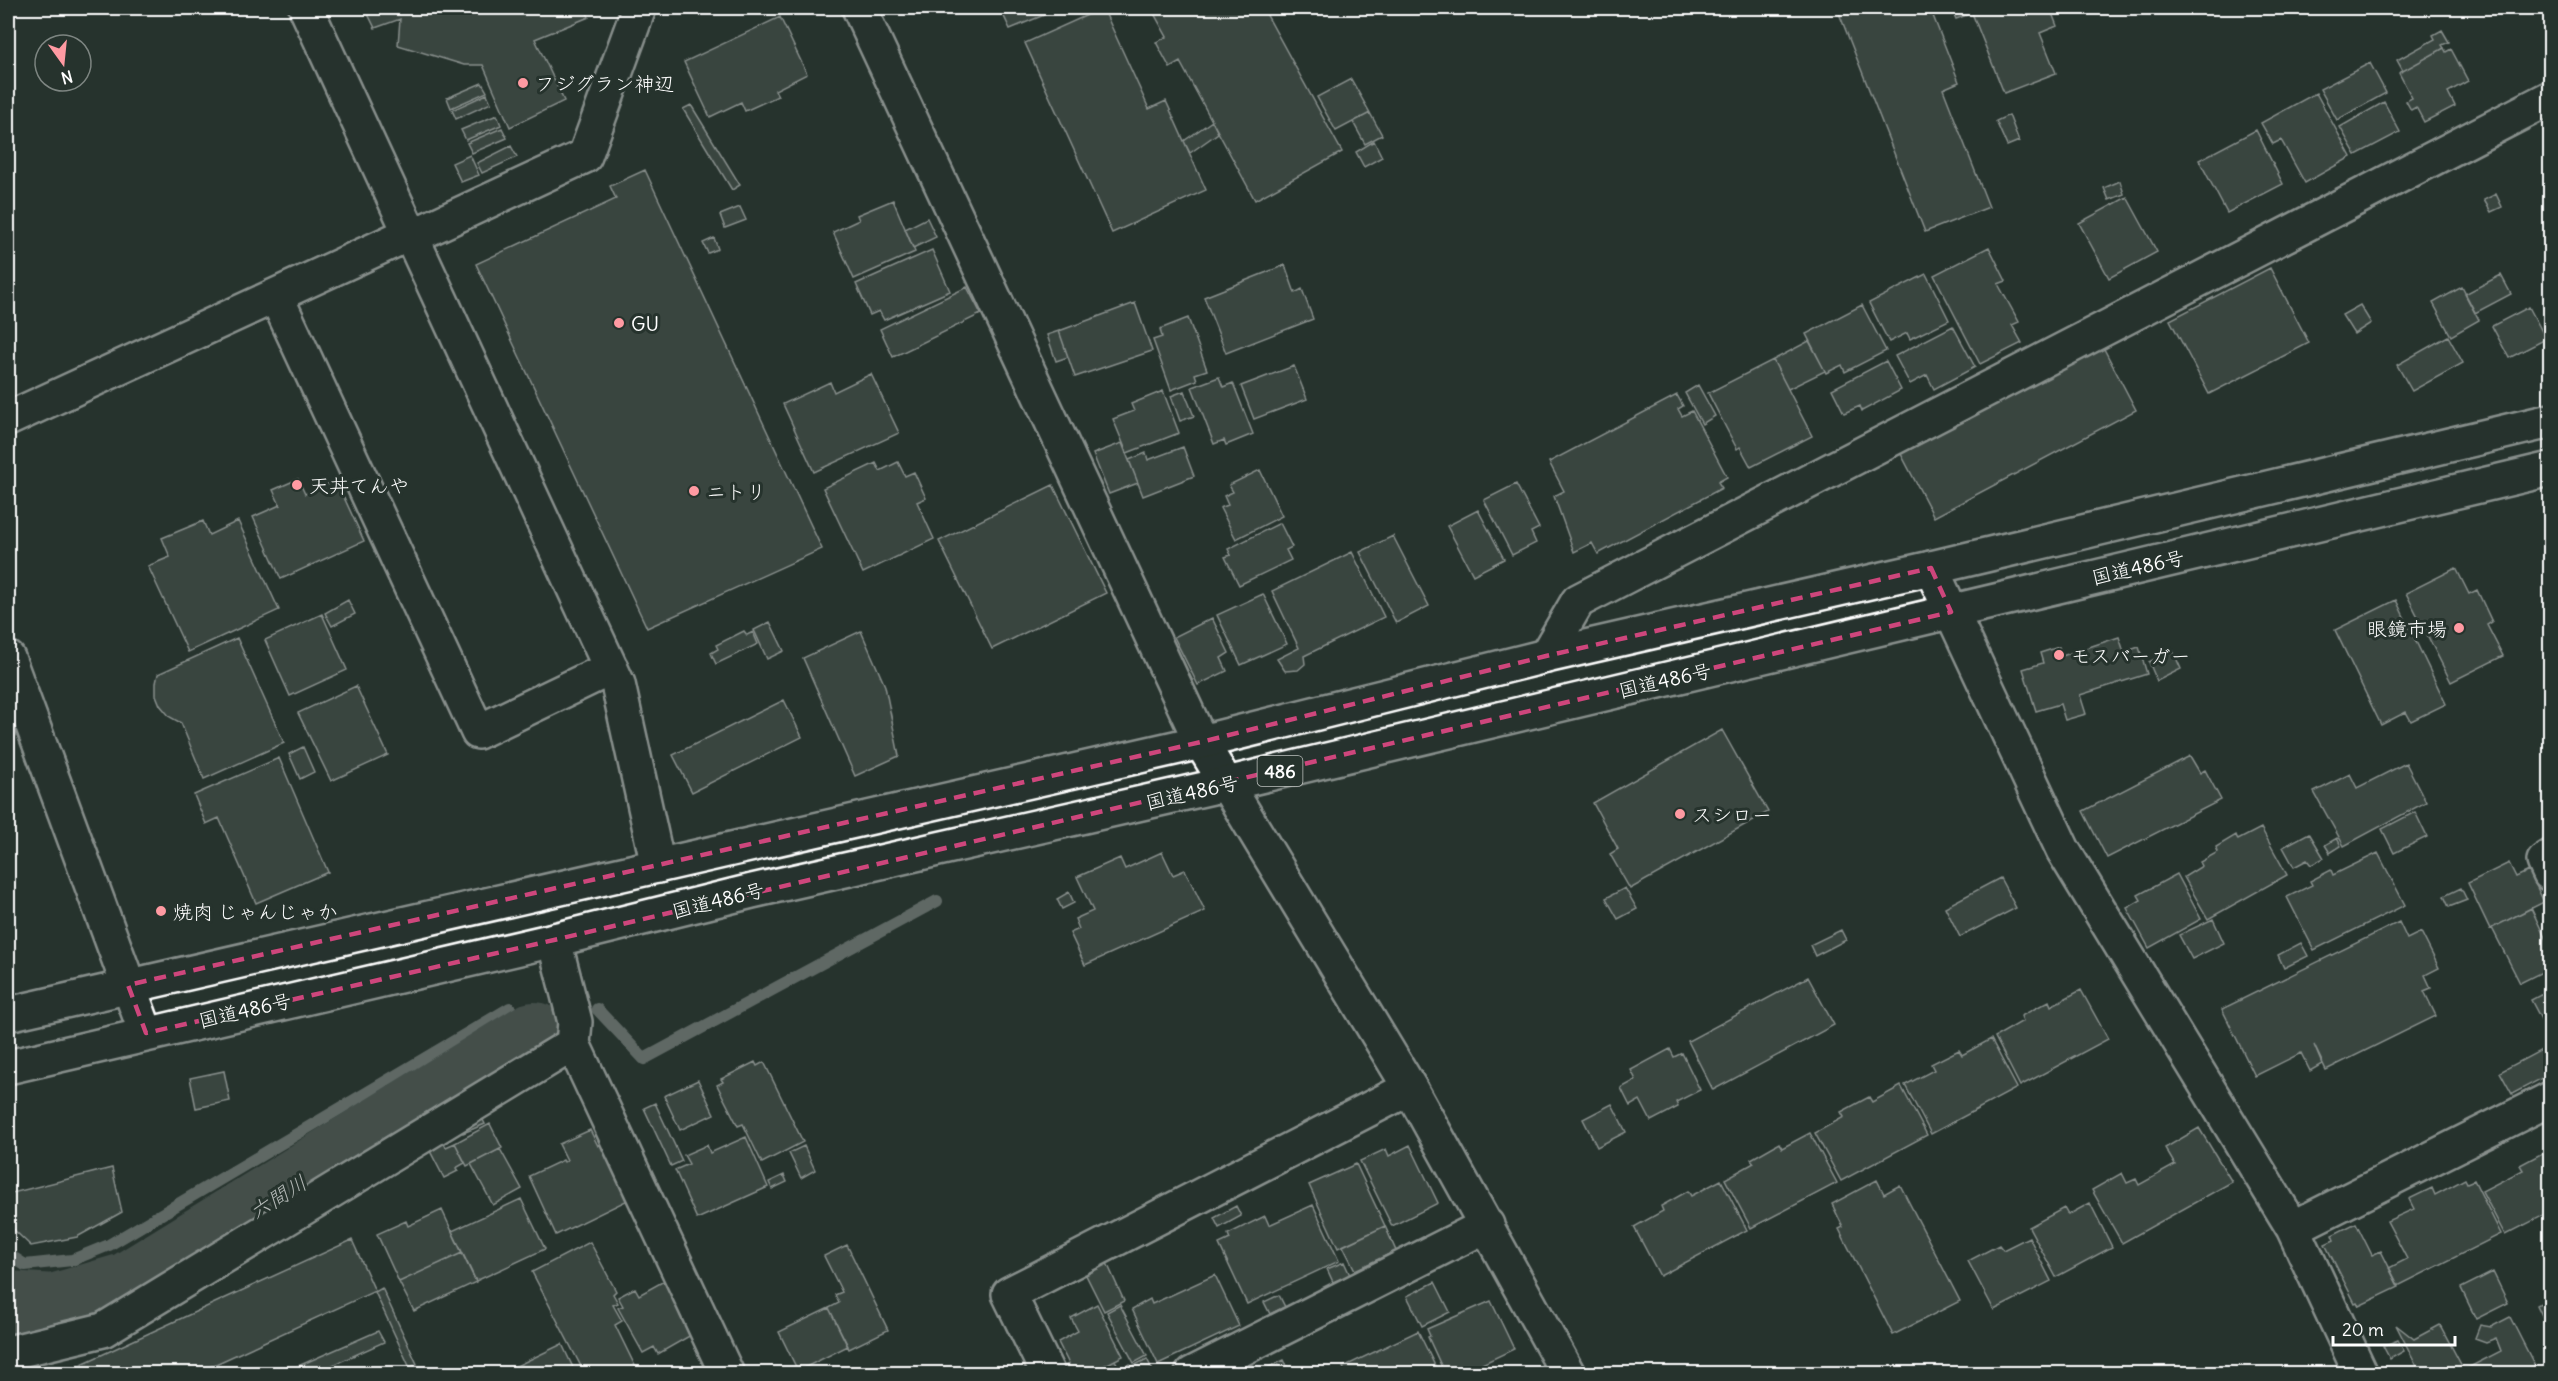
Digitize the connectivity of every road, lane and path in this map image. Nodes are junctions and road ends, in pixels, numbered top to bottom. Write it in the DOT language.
graph roads {
  1 [pos="306,8"];
  2 [pos="639,8"];
  3 [pos="859,8"];
  4 [pos="2550,98"];
  5 [pos="412,234"];
  6 [pos="276,296"];
  7 [pos="8,419"];
  8 [pos="2550,421"];
  9 [pos="2550,469"];
  10 [pos="1931,568"];
  11 [pos="1951,612"];
  12 [pos="1546,656"];
  13 [pos="8,658"];
  14 [pos="611,668"];
  15 [pos="1201,742"];
  16 [pos="1226,784"];
  17 [pos="2550,857"];
  18 [pos="658,866"];
  19 [pos="2550,874"];
  20 [pos="554,940"];
  21 [pos="128,986"];
  22 [pos="8,1014"];
  23 [pos="146,1033"];
  24 [pos="573,1044"];
  25 [pos="8,1067"];
  26 [pos="1410,1088"];
  27 [pos="2550,1100"];
  28 [pos="1487,1225"];
  29 [pos="2293,1228"];
  30 [pos="8,1353"];
  31 [pos="727,1374"];
  32 [pos="1048,1374"];
  33 [pos="1192,1374"];
  34 [pos="1568,1374"];
  35 [pos="2361,1374"];
  1 -- 5 [label="main road"];
  2 -- 5 [label="main road"];
  3 -- 15 [label="main road"];
  4 -- 12 [label="main road"];
  5 -- 6 [label="main road"];
  5 -- 14 [label="main road"];
  6 -- 7 [label="main road"];
  6 -- 14 [label="main road"];
  8 -- 10 [label="main road, 486"];
  9 -- 11 [label="main road, 国道486号 / 486"];
  10 -- 11 [label="main road"];
  10 -- 12 [label="main road, 486"];
  11 -- 16 [label="main road, 国道486号 / 486"];
  11 -- 29 [label="main road"];
  12 -- 15 [label="main road, 486"];
  13 -- 21 [label="main road"];
  14 -- 18 [label="main road"];
  15 -- 16 [label="main road"];
  15 -- 18 [label="main road, 486"];
  16 -- 20 [label="main road, 国道486号 / 486"];
  16 -- 26 [label="main road"];
  17 -- 19 [label="main road"];
  18 -- 21 [label="main road, 486"];
  20 -- 23 [label="main road, 国道486号 / 486"];
  20 -- 24 [label="main road"];
  21 -- 22 [label="main road, 486"];
  21 -- 23 [label="main road"];
  23 -- 25 [label="main road, 国道486号 / 486"];
  24 -- 30 [label="main road"];
  24 -- 31 [label="main road"];
  26 -- 28 [label="main road"];
  26 -- 32 [label="main road"];
  27 -- 29 [label="main road"];
  28 -- 33 [label="main road"];
  28 -- 34 [label="main road"];
  29 -- 35 [label="main road"];
}
